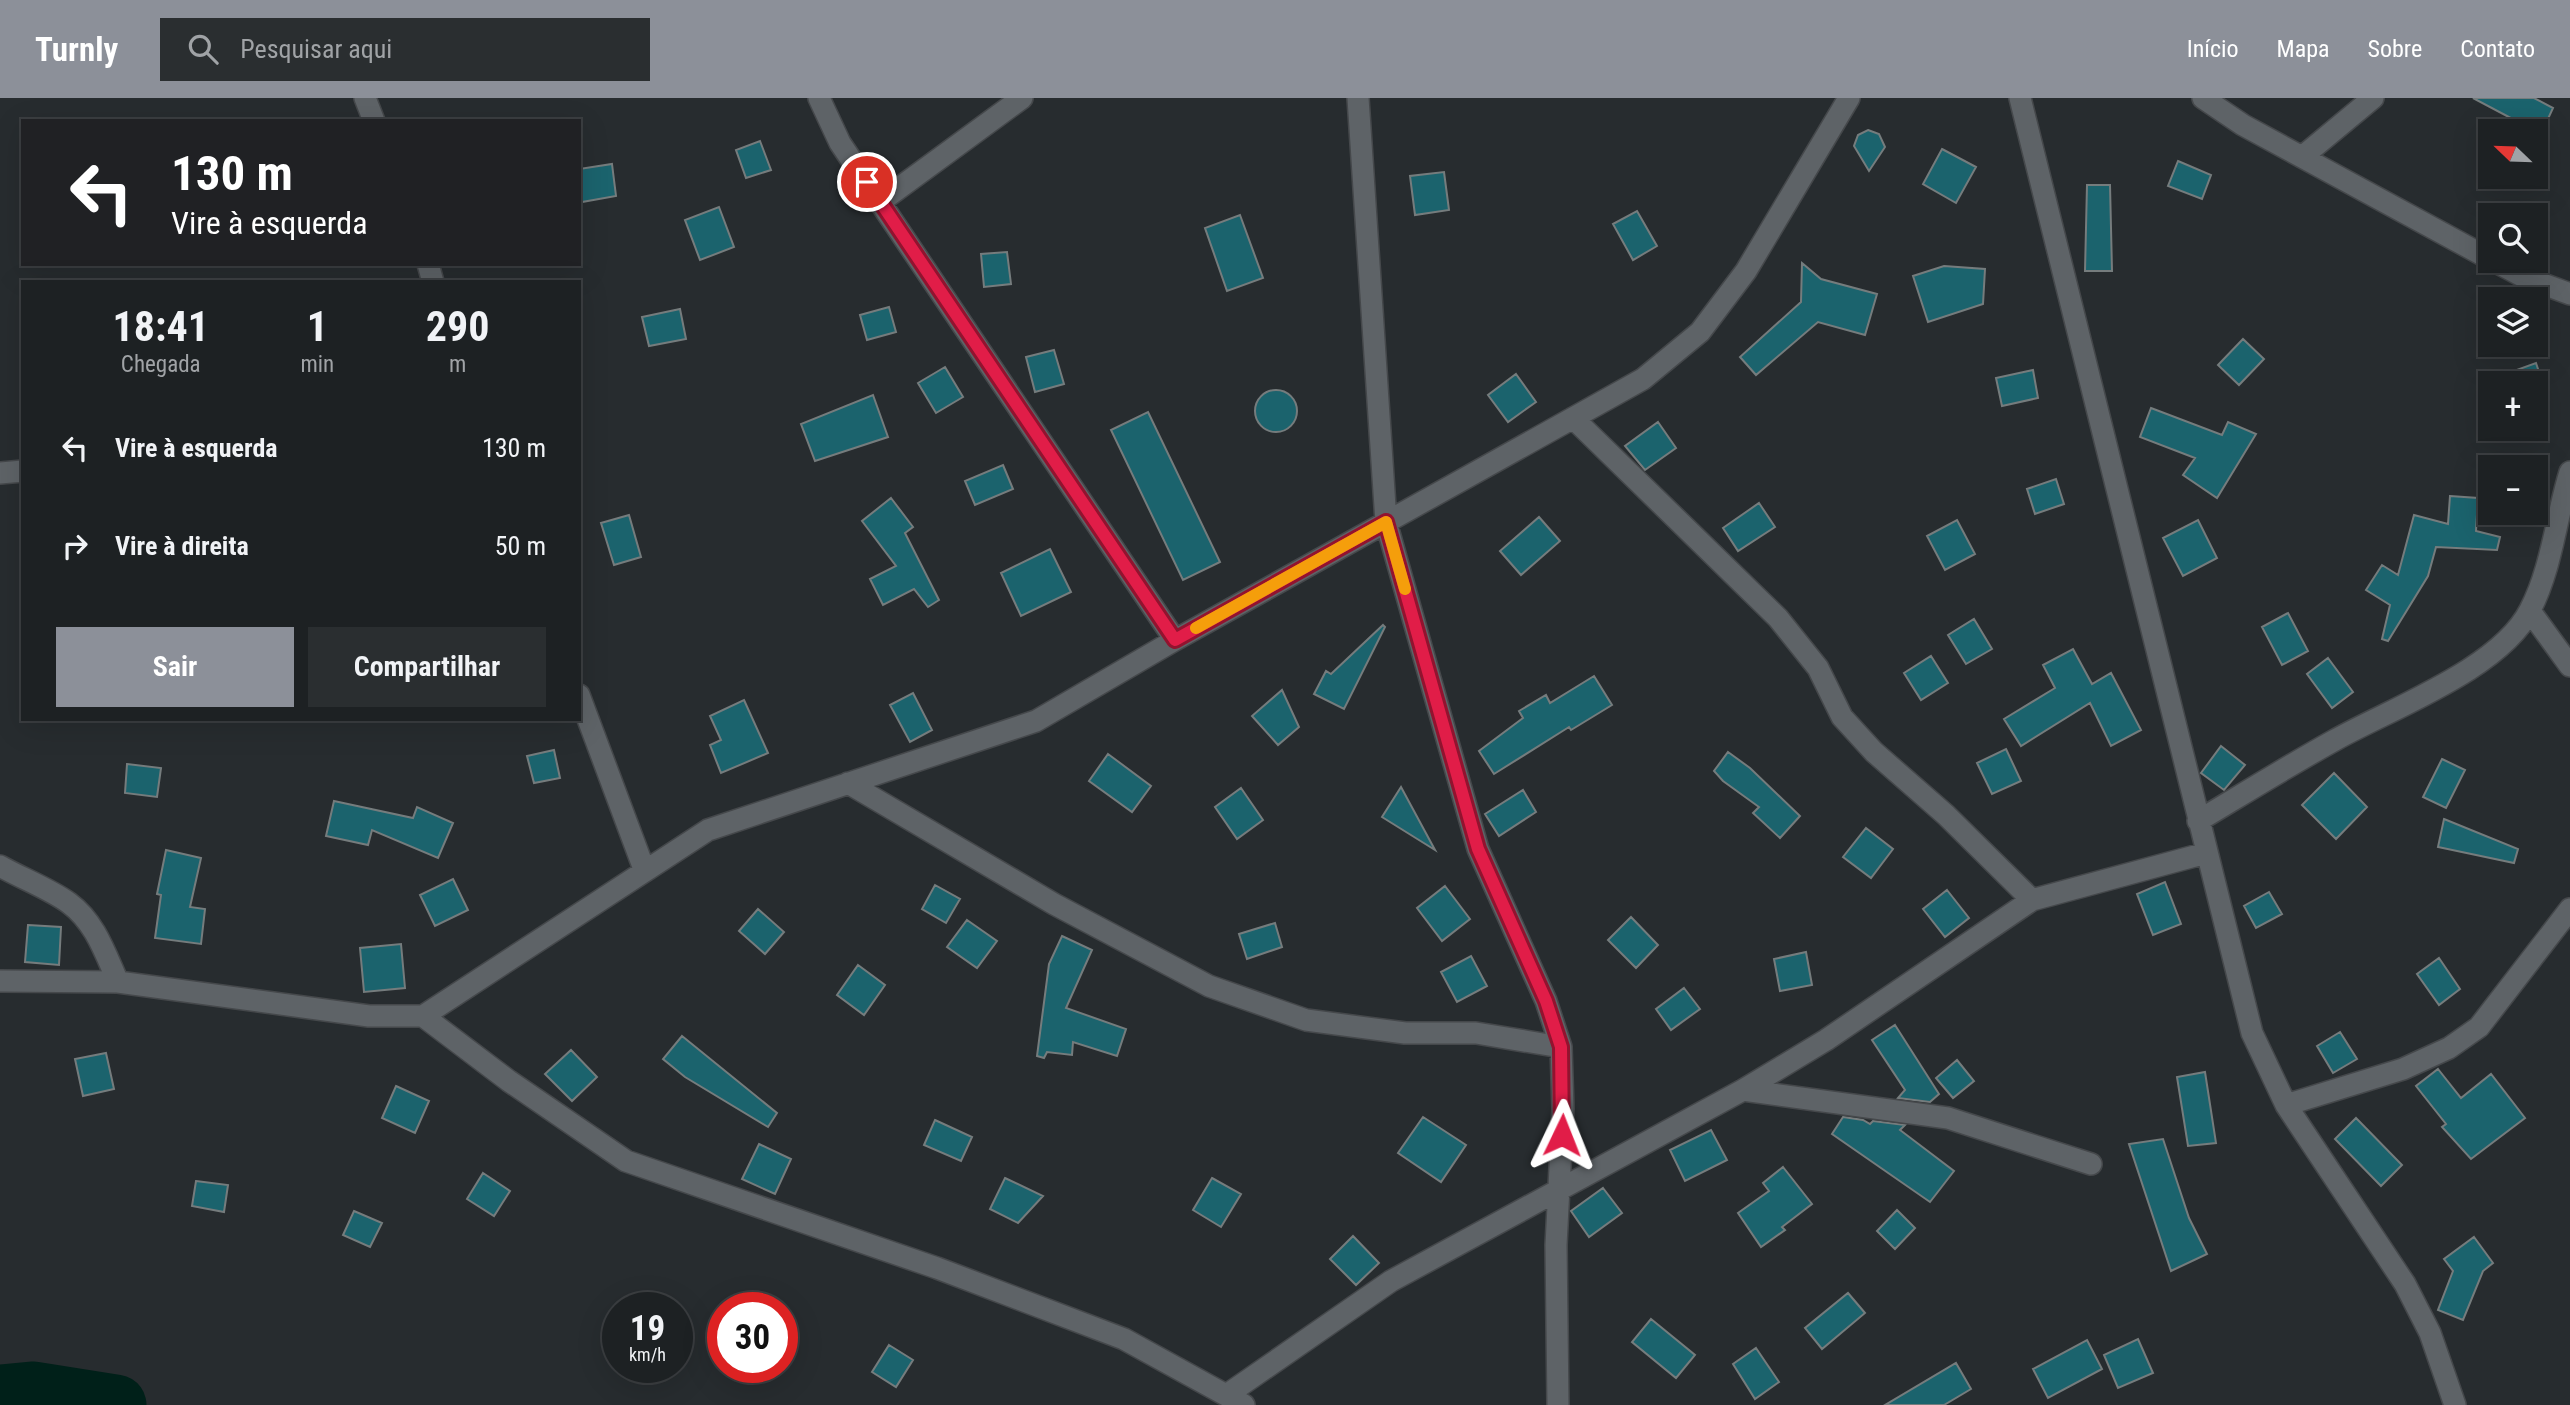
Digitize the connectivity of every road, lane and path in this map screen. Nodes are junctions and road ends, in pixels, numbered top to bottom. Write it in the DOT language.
graph roads {
  1 [pos="365,98"];
  2 [pos="819,98"];
  3 [pos="1022,98"];
  4 [pos="1358,98"];
  5 [pos="1849,98"];
  6 [pos="2020,98"];
  7 [pos="2203,98"];
  8 [pos="2373,98"];
  9 [pos="373,119"];
  10 [pos="2302,157"];
  11 [pos="880,201"];
  12 [pos="2478,252"];
  13 [pos="2516,273"];
  14 [pos="2570,295"];
  15 [pos="1573,418"];
  16 [pos="21,471"];
  17 [pos="0,472"];
  18 [pos="2570,472"];
  19 [pos="1386,522"];
  20 [pos="2530,611"];
  21 [pos="1175,640"];
  22 [pos="2570,666"];
  23 [pos="581,700"];
  24 [pos="848,783"];
  25 [pos="2198,821"];
  26 [pos="2206,853"];
  27 [pos="0,866"];
  28 [pos="644,869"];
  29 [pos="2032,900"];
  30 [pos="2570,909"];
  31 [pos="0,981"];
  32 [pos="118,982"];
  33 [pos="423,1016"];
  34 [pos="1561,1047"];
  35 [pos="1743,1090"];
  36 [pos="2286,1105"];
  37 [pos="2091,1164"];
  38 [pos="1560,1187"];
  39 [pos="1236,1399"];
  40 [pos="1558,1405"];
  41 [pos="2455,1405"];
  1 -- 9 [label="street"];
  2 -- 11 [label="street"];
  3 -- 11 [label="street"];
  4 -- 19 [label="street"];
  5 -- 15 [label="street"];
  6 -- 25 [label="street"];
  7 -- 10 [label="street"];
  8 -- 10 [label="street"];
  10 -- 12 [label="street"];
  11 -- 21 [label="street"];
  13 -- 14 [label="street"];
  15 -- 19 [label="street"];
  15 -- 29 [label="street"];
  16 -- 17 [label="street"];
  18 -- 20 [label="street"];
  19 -- 21 [label="street"];
  19 -- 34 [label="street"];
  20 -- 22 [label="street"];
  20 -- 25 [label="street"];
  21 -- 24 [label="street"];
  23 -- 28 [label="street"];
  24 -- 28 [label="street"];
  24 -- 34 [label="street"];
  25 -- 26 [label="street"];
  26 -- 29 [label="street"];
  26 -- 36 [label="street"];
  27 -- 32 [label="street"];
  28 -- 33 [label="street"];
  29 -- 35 [label="street"];
  30 -- 36 [label="street"];
  31 -- 32 [label="street"];
  32 -- 33 [label="street"];
  33 -- 39 [label="street"];
  34 -- 38 [label="street"];
  35 -- 37 [label="street"];
  35 -- 38 [label="street"];
  36 -- 41 [label="street"];
  38 -- 39 [label="street"];
  38 -- 40 [label="street"];
}
